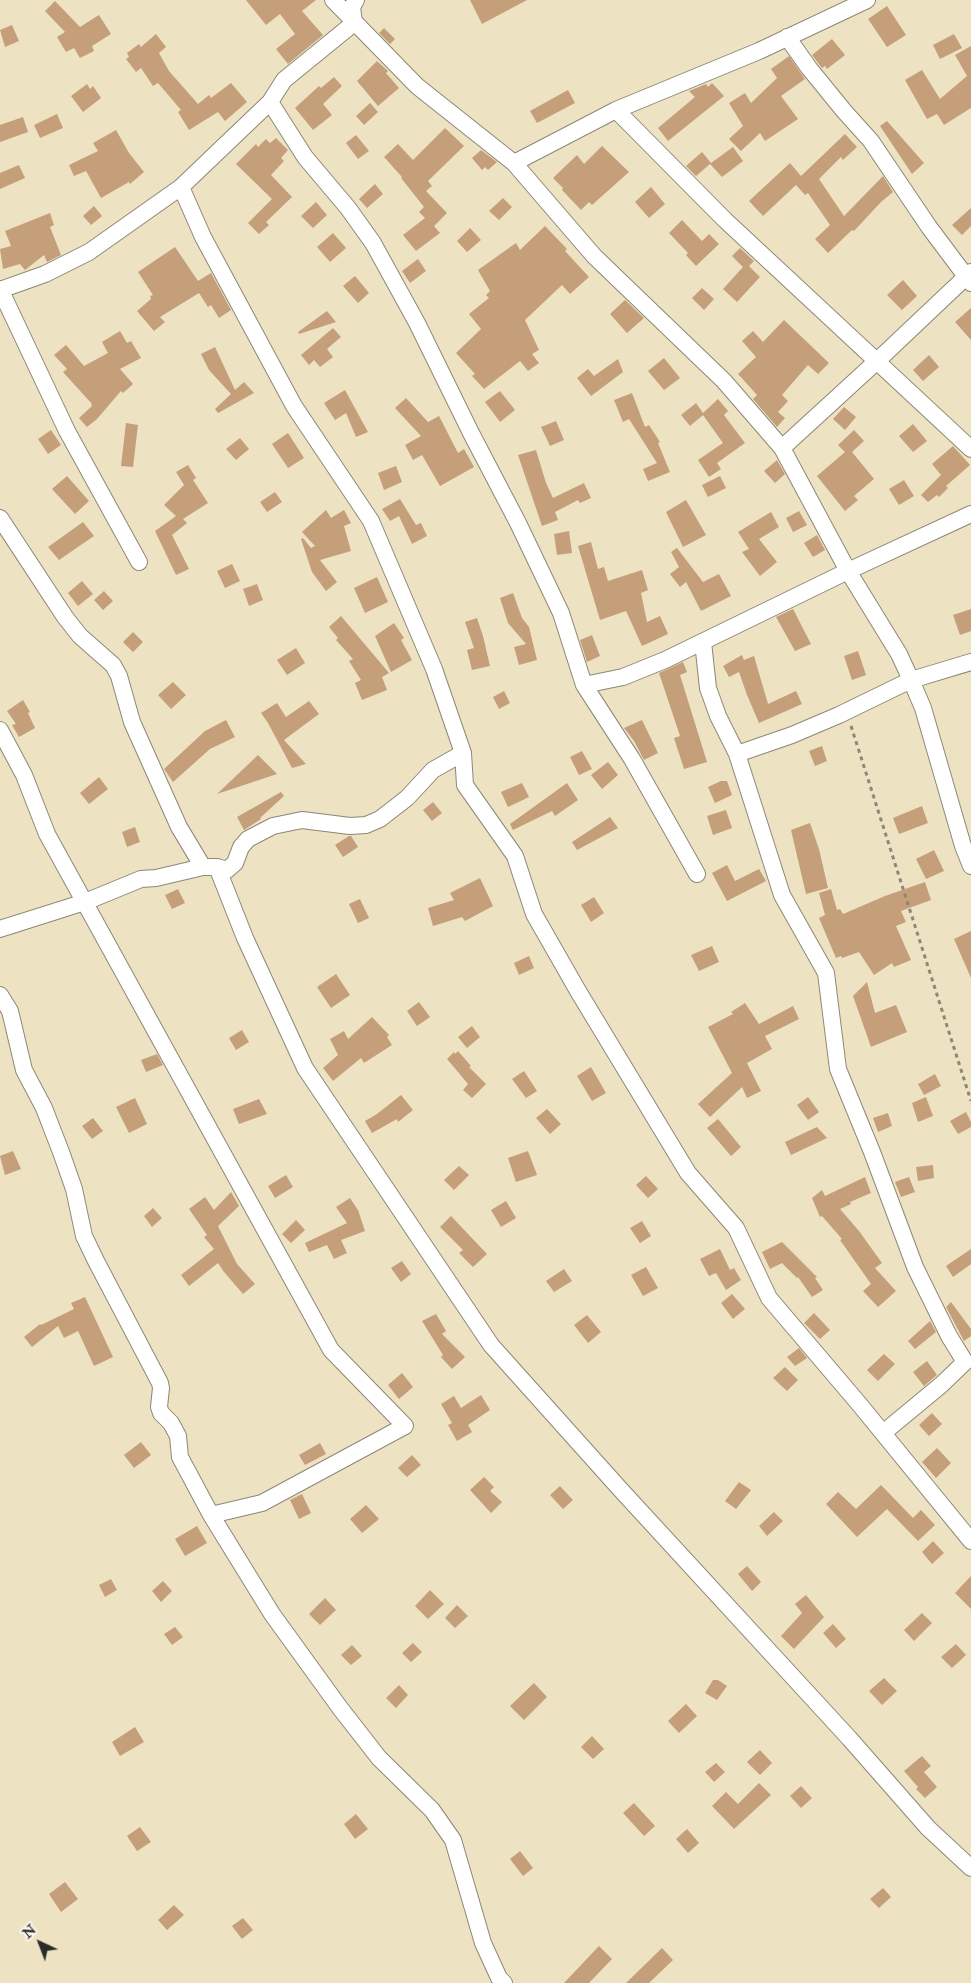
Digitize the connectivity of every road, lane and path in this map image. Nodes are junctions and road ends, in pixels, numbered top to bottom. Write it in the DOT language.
graph roads {
  1 [pos="334,0"];
  2 [pos="356,0"];
  3 [pos="867,0"];
  4 [pos="354,23"];
  5 [pos="787,37"];
  6 [pos="270,102"];
  7 [pos="616,110"];
  8 [pos="514,163"];
  9 [pos="181,187"];
  10 [pos="970,277"];
  11 [pos="0,290"];
  12 [pos="877,361"];
  13 [pos="782,448"];
  14 [pos="971,449"];
  15 [pos="971,514"];
  16 [pos="0,518"];
  17 [pos="139,562"];
  18 [pos="848,570"];
  19 [pos="703,642"];
  20 [pos="971,662"];
  21 [pos="911,680"];
  22 [pos="584,686"];
  23 [pos="846,711"];
  24 [pos="0,730"];
  25 [pos="462,753"];
  26 [pos="737,754"];
  27 [pos="971,866"];
  28 [pos="210,867"];
  29 [pos="697,874"];
  30 [pos="84,902"];
  31 [pos="0,929"];
  32 [pos="0,995"];
  33 [pos="971,1101"];
  34 [pos="883,1433"];
  35 [pos="212,1515"];
  36 [pos="971,1541"];
  37 [pos="971,1868"];
  38 [pos="504,1983"];
  1 -- 4 [label="street"];
  2 -- 4 [label="street"];
  3 -- 5 [label="street"];
  4 -- 6 [label="street"];
  4 -- 8 [label="street"];
  5 -- 7 [label="street"];
  5 -- 10 [label="street"];
  6 -- 9 [label="street"];
  6 -- 22 [label="street"];
  7 -- 8 [label="street"];
  7 -- 12 [label="street"];
  8 -- 13 [label="street"];
  9 -- 11 [label="street"];
  9 -- 25 [label="street"];
  10 -- 12 [label="street"];
  11 -- 17 [label="street"];
  12 -- 13 [label="street"];
  12 -- 14 [label="street"];
  13 -- 18 [label="street"];
  15 -- 18 [label="street"];
  16 -- 28 [label="street"];
  18 -- 19 [label="street"];
  18 -- 21 [label="street"];
  19 -- 22 [label="street"];
  19 -- 26 [label="street"];
  20 -- 21 [label="street"];
  21 -- 23 [label="street"];
  21 -- 27 [label="street"];
  22 -- 29 [label="street"];
  23 -- 26 [label="street"];
  23 -- 33 [label="path"];
  24 -- 30 [label="street"];
  25 -- 28 [label="street"];
  25 -- 34 [label="street"];
  26 -- 34 [label="street"];
  28 -- 30 [label="street"];
  28 -- 37 [label="street"];
  30 -- 31 [label="street"];
  30 -- 35 [label="street"];
  32 -- 35 [label="street"];
  34 -- 36 [label="street"];
  35 -- 38 [label="street"];
}
